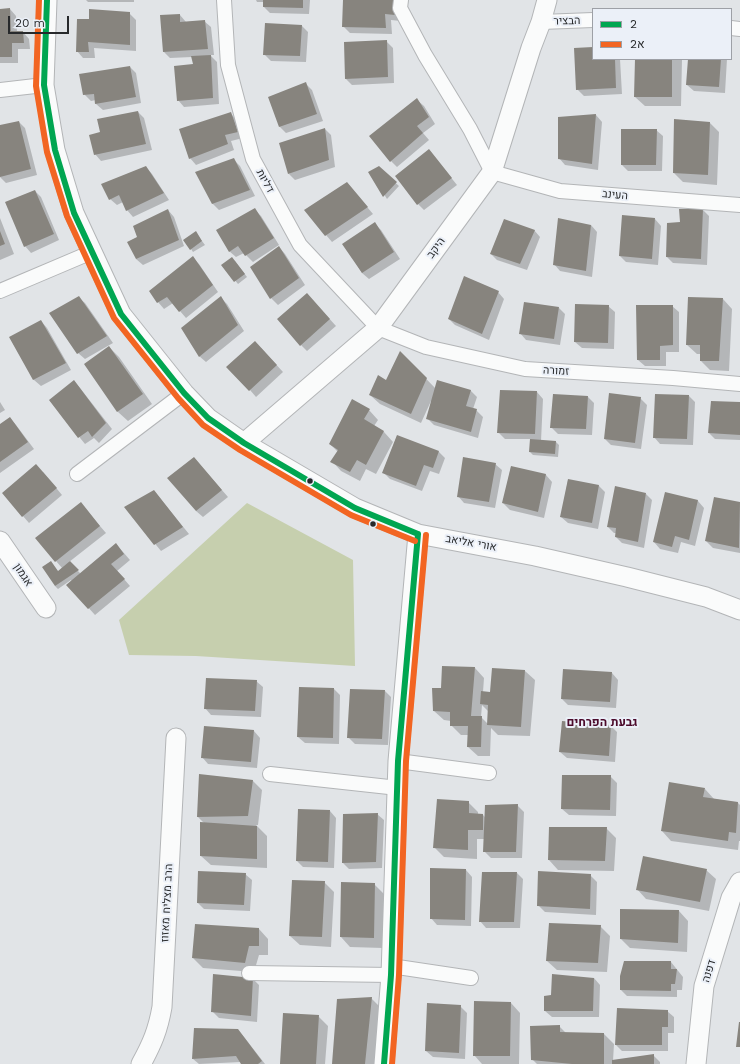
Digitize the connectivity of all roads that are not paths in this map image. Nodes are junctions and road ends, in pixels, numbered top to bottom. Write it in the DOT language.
graph roads {
  1 [pos="47,0"];
  2 [pos="224,0"];
  3 [pos="401,0"];
  4 [pos="547,0"];
  5 [pos="592,20"];
  6 [pos="542,22"];
  7 [pos="44,85"];
  8 [pos="0,90"];
  9 [pos="492,172"];
  10 [pos="740,205"];
  11 [pos="92,252"];
  12 [pos="0,291"];
  13 [pos="378,328"];
  14 [pos="740,384"];
  15 [pos="184,393"];
  16 [pos="244,443"];
  17 [pos="77,474"];
  18 [pos="418,534"];
  19 [pos="0,541"];
  20 [pos="46,608"];
  21 [pos="740,610"];
  22 [pos="176,738"];
  23 [pos="398,761"];
  24 [pos="489,773"];
  25 [pos="270,774"];
  26 [pos="398,788"];
  27 [pos="740,882"];
  28 [pos="391,971"];
  29 [pos="249,973"];
  30 [pos="471,978"];
  31 [pos="141,1064"];
  32 [pos="384,1064"];
  33 [pos="696,1064"];
  1 -- 7 [label="street, אורי אליאב"];
  2 -- 13 [label="street, דליות"];
  3 -- 9 [label="street"];
  4 -- 6 [label="street, היקב"];
  5 -- 6 [label="street, הבציר"];
  6 -- 9 [label="street, היקב"];
  7 -- 8 [label="street"];
  7 -- 11 [label="street, אורי אליאב"];
  9 -- 10 [label="street, העינב"];
  9 -- 13 [label="street, היקב"];
  11 -- 12 [label="street"];
  11 -- 15 [label="street, אורי אליאב"];
  13 -- 14 [label="street, זמורה"];
  13 -- 16 [label="street, היקב"];
  15 -- 16 [label="street, אורי אליאב"];
  15 -- 17 [label="street"];
  16 -- 18 [label="street, אורי אליאב"];
  18 -- 21 [label="street, אורי אליאב"];
  18 -- 23 [label="street"];
  19 -- 20 [label="street, אגמון"];
  22 -- 31 [label="street, הרב מצליח מאזוז"];
  23 -- 24 [label="street"];
  23 -- 26 [label="street"];
  25 -- 26 [label="street"];
  26 -- 28 [label="street"];
  27 -- 33 [label="street, דפנה"];
  28 -- 29 [label="street"];
  28 -- 30 [label="street"];
  28 -- 32 [label="street"];
}
